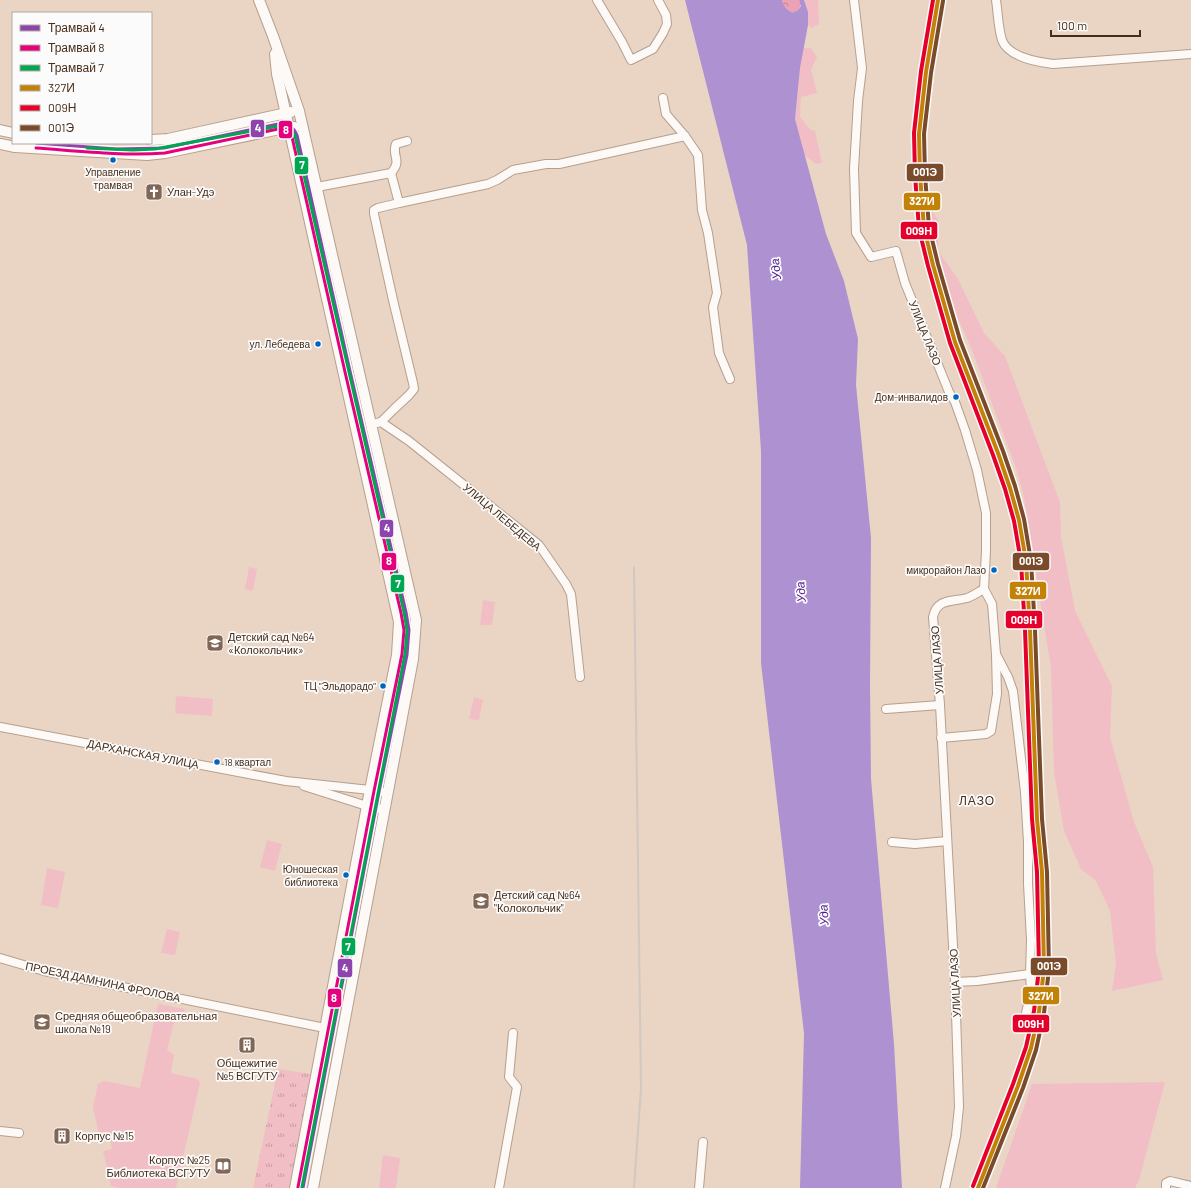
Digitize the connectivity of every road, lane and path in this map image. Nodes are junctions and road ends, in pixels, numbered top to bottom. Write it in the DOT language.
graph roads {
  1 [pos="259,0"];
  2 [pos="597,0"];
  3 [pos="658,0"];
  4 [pos="854,0"];
  5 [pos="996,0"];
  6 [pos="273,36"];
  7 [pos="1191,54"];
  8 [pos="663,98"];
  9 [pos="286,113"];
  10 [pos="301,118"];
  11 [pos="289,128"];
  12 [pos="0,130"];
  13 [pos="12,133"];
  14 [pos="685,136"];
  15 [pos="153,140"];
  16 [pos="407,142"];
  17 [pos="0,144"];
  18 [pos="156,154"];
  19 [pos="391,172"];
  20 [pos="317,187"];
  21 [pos="399,203"];
  22 [pos="730,379"];
  23 [pos="376,423"];
  24 [pos="984,589"];
  25 [pos="996,654"];
  26 [pos="580,677"];
  27 [pos="940,705"];
  28 [pos="886,708"];
  29 [pos="0,727"];
  30 [pos="941,738"];
  31 [pos="286,780"];
  32 [pos="370,790"];
  33 [pos="387,793"];
  34 [pos="367,806"];
  35 [pos="384,810"];
  36 [pos="947,841"];
  37 [pos="892,842"];
  38 [pos="0,958"];
  39 [pos="1030,974"];
  40 [pos="955,982"];
  41 [pos="1026,1013"];
  42 [pos="325,1028"];
  43 [pos="513,1033"];
  44 [pos="0,1131"];
  45 [pos="19,1133"];
  46 [pos="703,1142"];
  47 [pos="1191,1186"];
  48 [pos="295,1188"];
  49 [pos="313,1188"];
  50 [pos="499,1188"];
  51 [pos="699,1188"];
  52 [pos="945,1188"];
  53 [pos="1166,1188"];
  1 -- 6 [label="main road"];
  2 -- 3 [label="street"];
  4 -- 24 [label="street, УЛИЦА ЛАЗО"];
  5 -- 7 [label="street"];
  6 -- 9 [label="main road"];
  6 -- 10 [label="main road"];
  8 -- 14 [label="street"];
  9 -- 10 [label="main road"];
  9 -- 11 [label="main road"];
  9 -- 15 [label="main road"];
  10 -- 11 [label="main road"];
  10 -- 20 [label="main road"];
  11 -- 18 [label="main road"];
  11 -- 32 [label="main road"];
  12 -- 13 [label="main road"];
  14 -- 21 [label="street"];
  14 -- 22 [label="street"];
  15 -- 18 [label="main road"];
  16 -- 19 [label="street"];
  17 -- 18 [label="main road"];
  19 -- 20 [label="street"];
  19 -- 21 [label="street"];
  20 -- 23 [label="main road"];
  21 -- 23 [label="street"];
  23 -- 26 [label="street, УЛИЦА ЛЕБЕДЕВА"];
  23 -- 33 [label="main road"];
  24 -- 25 [label="street"];
  24 -- 27 [label="street, УЛИЦА ЛАЗО"];
  25 -- 30 [label="street"];
  25 -- 39 [label="street"];
  27 -- 28 [label="street"];
  27 -- 30 [label="street, УЛИЦА ЛАЗО"];
  29 -- 31 [label="street, ДАРХАНСКАЯ УЛИЦА"];
  30 -- 36 [label="street, УЛИЦА ЛАЗО"];
  31 -- 32 [label="street, ДАРХАНСКАЯ УЛИЦА"];
  31 -- 34 [label="street, ДАРХАНСКАЯ УЛИЦА"];
  32 -- 33 [label="street, ДАРХАНСКАЯ УЛИЦА"];
  32 -- 34 [label="main road"];
  33 -- 35 [label="main road"];
  34 -- 35 [label="street, ДАРХАНСКАЯ УЛИЦА"];
  34 -- 42 [label="main road"];
  35 -- 49 [label="main road"];
  36 -- 37 [label="street"];
  36 -- 40 [label="street, УЛИЦА ЛАЗО"];
  38 -- 42 [label="street, ПРОЕЗД ДАМНИНА ФРОЛОВА"];
  39 -- 40 [label="street"];
  39 -- 41 [label="street"];
  40 -- 52 [label="street, УЛИЦА ЛАЗО"];
  42 -- 48 [label="main road"];
  43 -- 50 [label="street"];
  44 -- 45 [label="street"];
  46 -- 51 [label="street"];
  47 -- 53 [label="street"];
}
